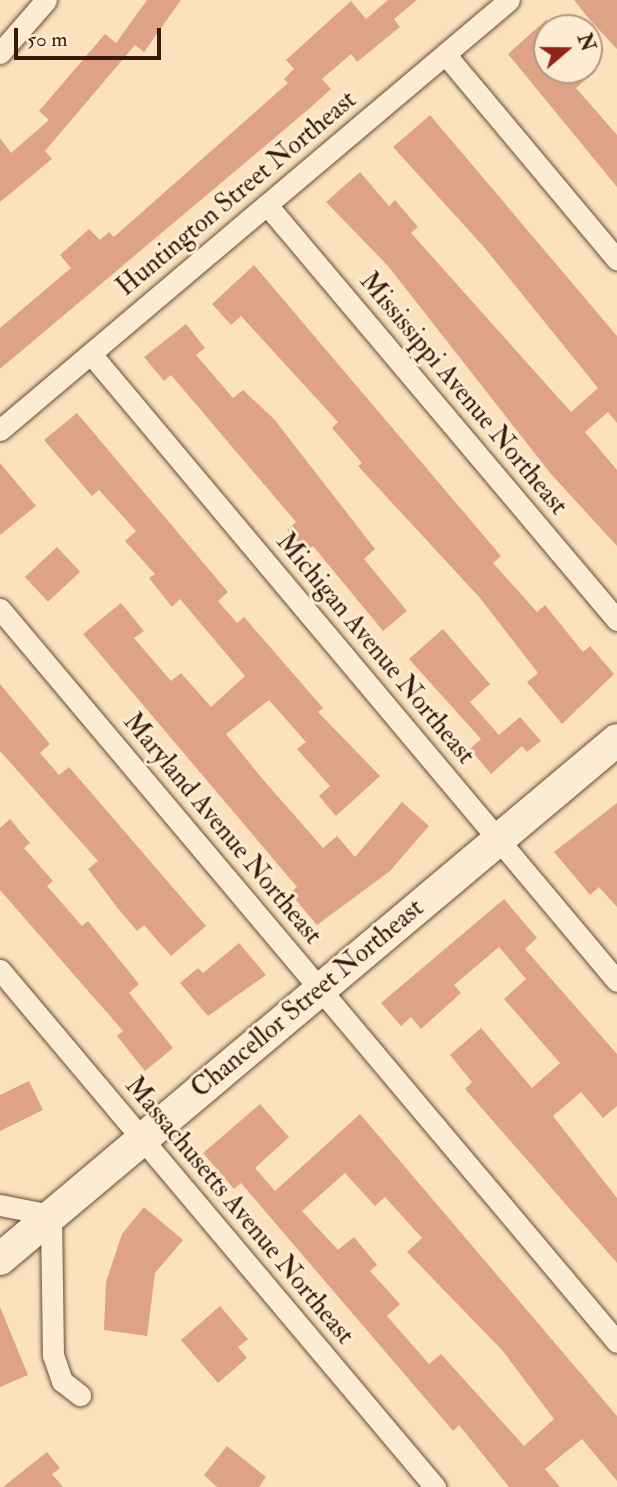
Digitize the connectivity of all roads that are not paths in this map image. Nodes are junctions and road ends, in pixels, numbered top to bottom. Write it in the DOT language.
graph roads {
  1 [pos="46,0"];
  2 [pos="509,0"];
  3 [pos="0,52"];
  4 [pos="444,54"];
  5 [pos="267,205"];
  6 [pos="617,260"];
  7 [pos="91,354"];
  8 [pos="0,430"];
  9 [pos="0,609"];
  10 [pos="617,620"];
  11 [pos="617,740"];
  12 [pos="498,839"];
  13 [pos="0,970"];
  14 [pos="617,981"];
  15 [pos="321,989"];
  16 [pos="141,1138"];
  17 [pos="0,1205"];
  18 [pos="51,1215"];
  19 [pos="0,1259"];
  20 [pos="617,1342"];
  21 [pos="80,1395"];
  22 [pos="435,1487"];
  1 -- 3 [label="street"];
  2 -- 4 [label="street, Huntington Street Northeast"];
  4 -- 5 [label="street, Huntington Street Northeast"];
  4 -- 6 [label="street"];
  5 -- 7 [label="street, Huntington Street Northeast"];
  5 -- 10 [label="street, Mississippi Avenue Northeast"];
  7 -- 8 [label="street, Huntington Street Northeast"];
  7 -- 12 [label="street, Michigan Avenue Northeast"];
  9 -- 15 [label="street, Maryland Avenue Northeast"];
  11 -- 12 [label="street, Chancellor Street Northeast"];
  12 -- 14 [label="street, Michigan Avenue Northeast"];
  12 -- 15 [label="street, Chancellor Street Northeast"];
  13 -- 16 [label="street, Massachusetts Avenue Northeast"];
  15 -- 16 [label="street, Chancellor Street Northeast"];
  15 -- 20 [label="street, Maryland Avenue Northeast"];
  16 -- 18 [label="street, Chancellor Street Northeast"];
  16 -- 22 [label="street, Massachusetts Avenue Northeast"];
  17 -- 18 [label="street"];
  18 -- 19 [label="street, Chancellor Street Northeast"];
  18 -- 21 [label="street"];
}
